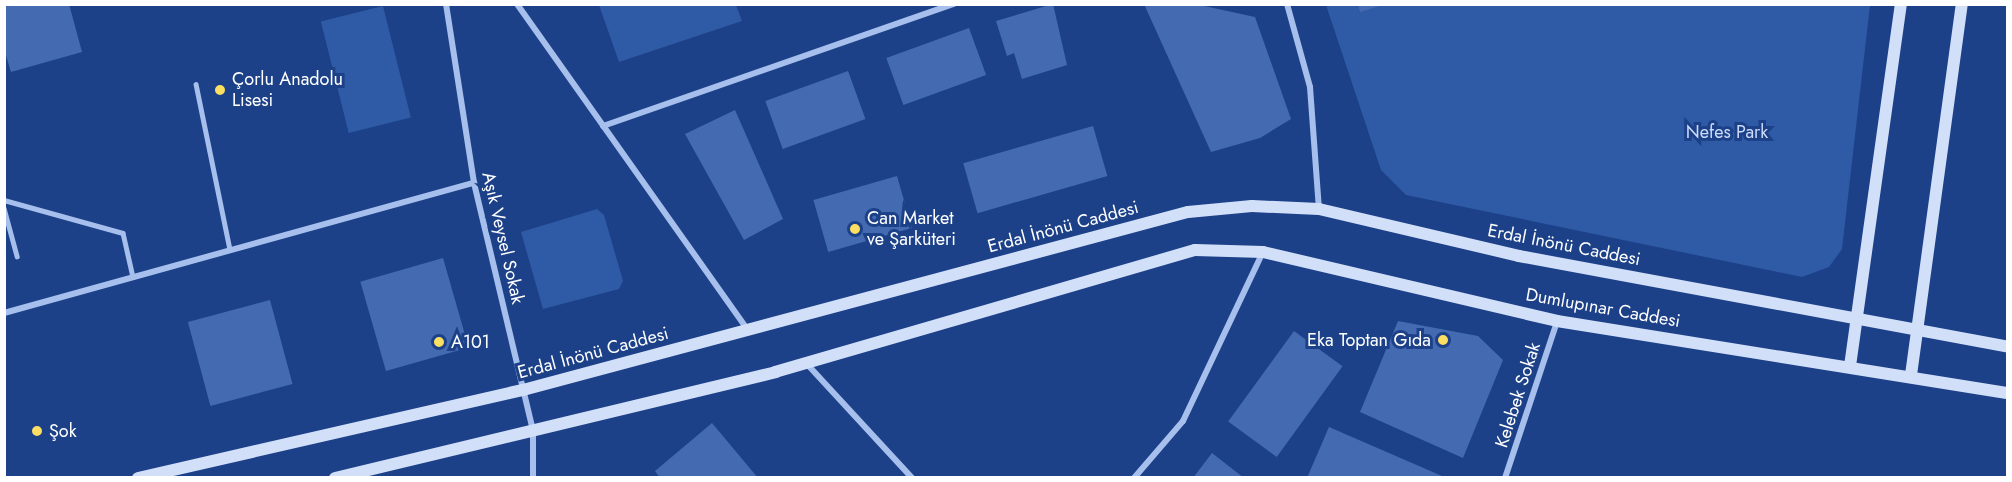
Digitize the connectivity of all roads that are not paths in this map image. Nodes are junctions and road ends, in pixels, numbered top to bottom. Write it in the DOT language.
graph roads {
  1 [pos="446,4"];
  2 [pos="517,4"];
  3 [pos="954,4"];
  4 [pos="1287,4"];
  5 [pos="1901,4"];
  6 [pos="1962,4"];
  7 [pos="196,84"];
  8 [pos="603,126"];
  9 [pos="474,183"];
  10 [pos="4,200"];
  11 [pos="4,208"];
  12 [pos="1319,209"];
  13 [pos="230,250"];
  14 [pos="1263,252"];
  15 [pos="17,256"];
  16 [pos="133,277"];
  17 [pos="4,313"];
  18 [pos="1557,321"];
  19 [pos="1859,321"];
  20 [pos="749,331"];
  21 [pos="1918,331"];
  22 [pos="2007,347"];
  23 [pos="805,362"];
  24 [pos="1850,366"];
  25 [pos="1911,375"];
  26 [pos="523,390"];
  27 [pos="2007,393"];
  28 [pos="532,431"];
  29 [pos="138,477"];
  30 [pos="335,477"];
  31 [pos="533,477"];
  32 [pos="912,477"];
  33 [pos="1134,477"];
  34 [pos="1505,477"];
  1 -- 9 [label="street, Aşık Veysel Sokak"];
  2 -- 8 [label="street"];
  3 -- 8 [label="street"];
  4 -- 12 [label="street"];
  5 -- 19 [label="main road"];
  6 -- 21 [label="main road"];
  7 -- 13 [label="lane"];
  8 -- 20 [label="street"];
  9 -- 13 [label="street"];
  9 -- 26 [label="street, Aşık Veysel Sokak"];
  10 -- 16 [label="lane"];
  11 -- 15 [label="lane"];
  12 -- 19 [label="main road, Erdal İnönü Caddesi"];
  12 -- 20 [label="main road, Erdal İnönü Caddesi"];
  13 -- 16 [label="street"];
  14 -- 18 [label="main road, Dumlupınar Caddesi"];
  14 -- 23 [label="main road, Dumlupınar Caddesi"];
  14 -- 33 [label="street"];
  16 -- 17 [label="street"];
  18 -- 24 [label="main road, Dumlupınar Caddesi"];
  18 -- 34 [label="street, Kelebek Sokak"];
  19 -- 21 [label="main road, Erdal İnönü Caddesi"];
  19 -- 24 [label="main road"];
  20 -- 26 [label="main road, Erdal İnönü Caddesi"];
  21 -- 22 [label="main road, Erdal İnönü Caddesi"];
  21 -- 25 [label="main road"];
  23 -- 28 [label="main road"];
  23 -- 32 [label="street"];
  24 -- 25 [label="main road, Dumlupınar Caddesi"];
  25 -- 27 [label="main road, Dumlupınar Caddesi"];
  26 -- 28 [label="street, Aşık Veysel Sokak"];
  26 -- 29 [label="main road, Erdal İnönü Caddesi"];
  28 -- 30 [label="main road"];
  28 -- 31 [label="street, Aşık Veysel Sokak"];
}
